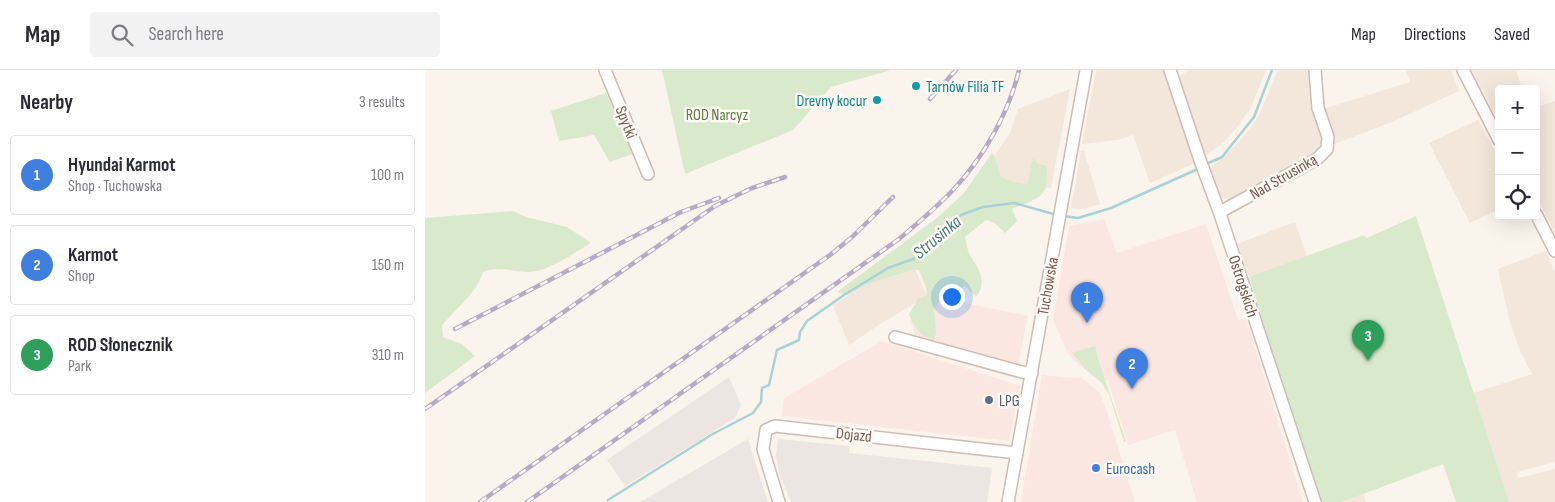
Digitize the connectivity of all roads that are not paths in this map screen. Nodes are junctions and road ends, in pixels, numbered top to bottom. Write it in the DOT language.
graph roads {
  1 [pos="605,70"];
  2 [pos="1086,70"];
  3 [pos="1171,70"];
  4 [pos="1315,70"];
  5 [pos="1463,70"];
  6 [pos="1495,132"];
  7 [pos="648,174"];
  8 [pos="1220,212"];
  9 [pos="1539,220"];
  10 [pos="1555,252"];
  11 [pos="895,337"];
  12 [pos="1032,373"];
  13 [pos="1017,453"];
  14 [pos="779,502"];
  15 [pos="1008,502"];
  16 [pos="1315,502"];
  1 -- 7 [label="street, Spytki"];
  2 -- 12 [label="street, Tuchowska"];
  3 -- 8 [label="street, Ostrogskich"];
  4 -- 8 [label="street, Nad Strusinką"];
  5 -- 6 [label="street"];
  8 -- 16 [label="street, Ostrogskich"];
  9 -- 10 [label="street"];
  11 -- 12 [label="street"];
  12 -- 13 [label="street, Tuchowska"];
  13 -- 14 [label="street, Dojazd"];
  13 -- 15 [label="street, Tuchowska"];
}
